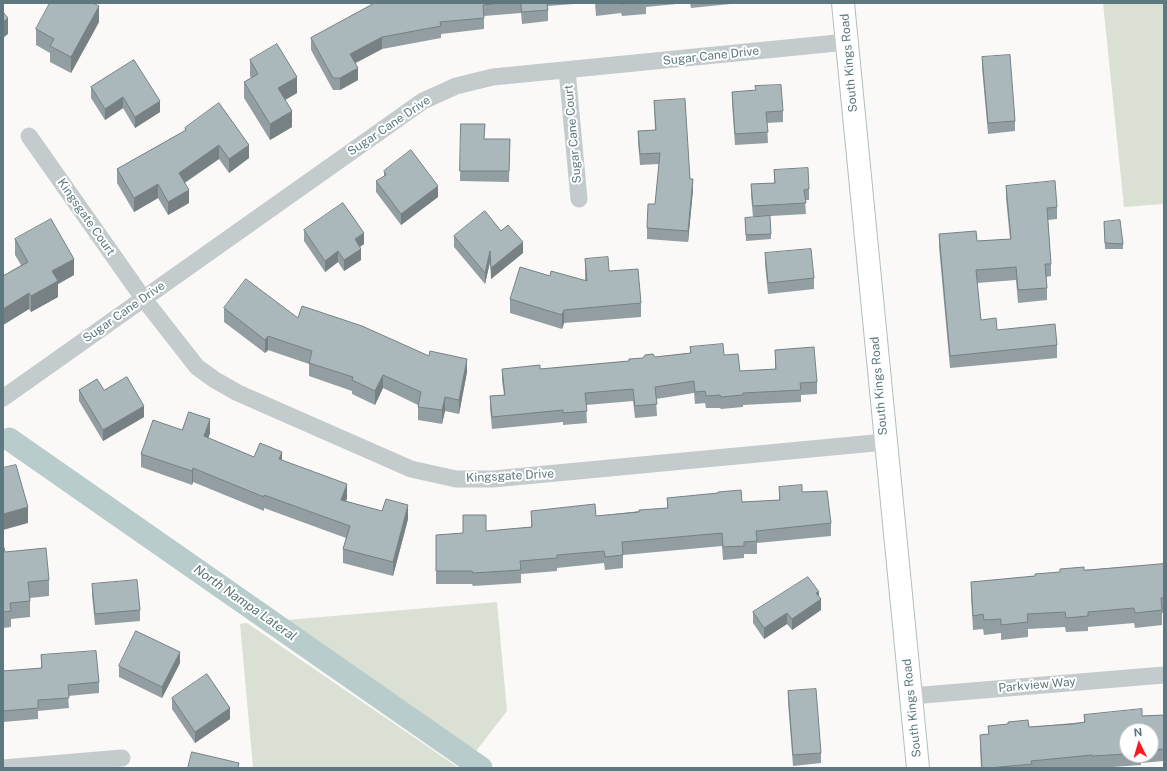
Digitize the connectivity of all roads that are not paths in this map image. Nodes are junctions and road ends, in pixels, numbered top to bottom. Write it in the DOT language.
graph roads {
  1 [pos="843,3"];
  2 [pos="847,42"];
  3 [pos="566,70"];
  4 [pos="29,136"];
  5 [pos="579,199"];
  6 [pos="143,298"];
  7 [pos="3,398"];
  8 [pos="885,442"];
  9 [pos="1164,675"];
  10 [pos="911,696"];
  11 [pos="122,758"];
  12 [pos="3,768"];
  13 [pos="918,768"];
  1 -- 2 [label="main road, South Kings Road"];
  2 -- 3 [label="street, Sugar Cane Drive"];
  2 -- 8 [label="main road, South Kings Road"];
  3 -- 5 [label="street, Sugar Cane Court"];
  3 -- 6 [label="street, Sugar Cane Drive"];
  4 -- 6 [label="street, Kingsgate Court"];
  6 -- 7 [label="street, Sugar Cane Drive"];
  6 -- 8 [label="street, Kingsgate Drive"];
  8 -- 10 [label="main road, South Kings Road"];
  9 -- 10 [label="street, Parkview Way"];
  10 -- 13 [label="main road, South Kings Road"];
  11 -- 12 [label="street"];
}
